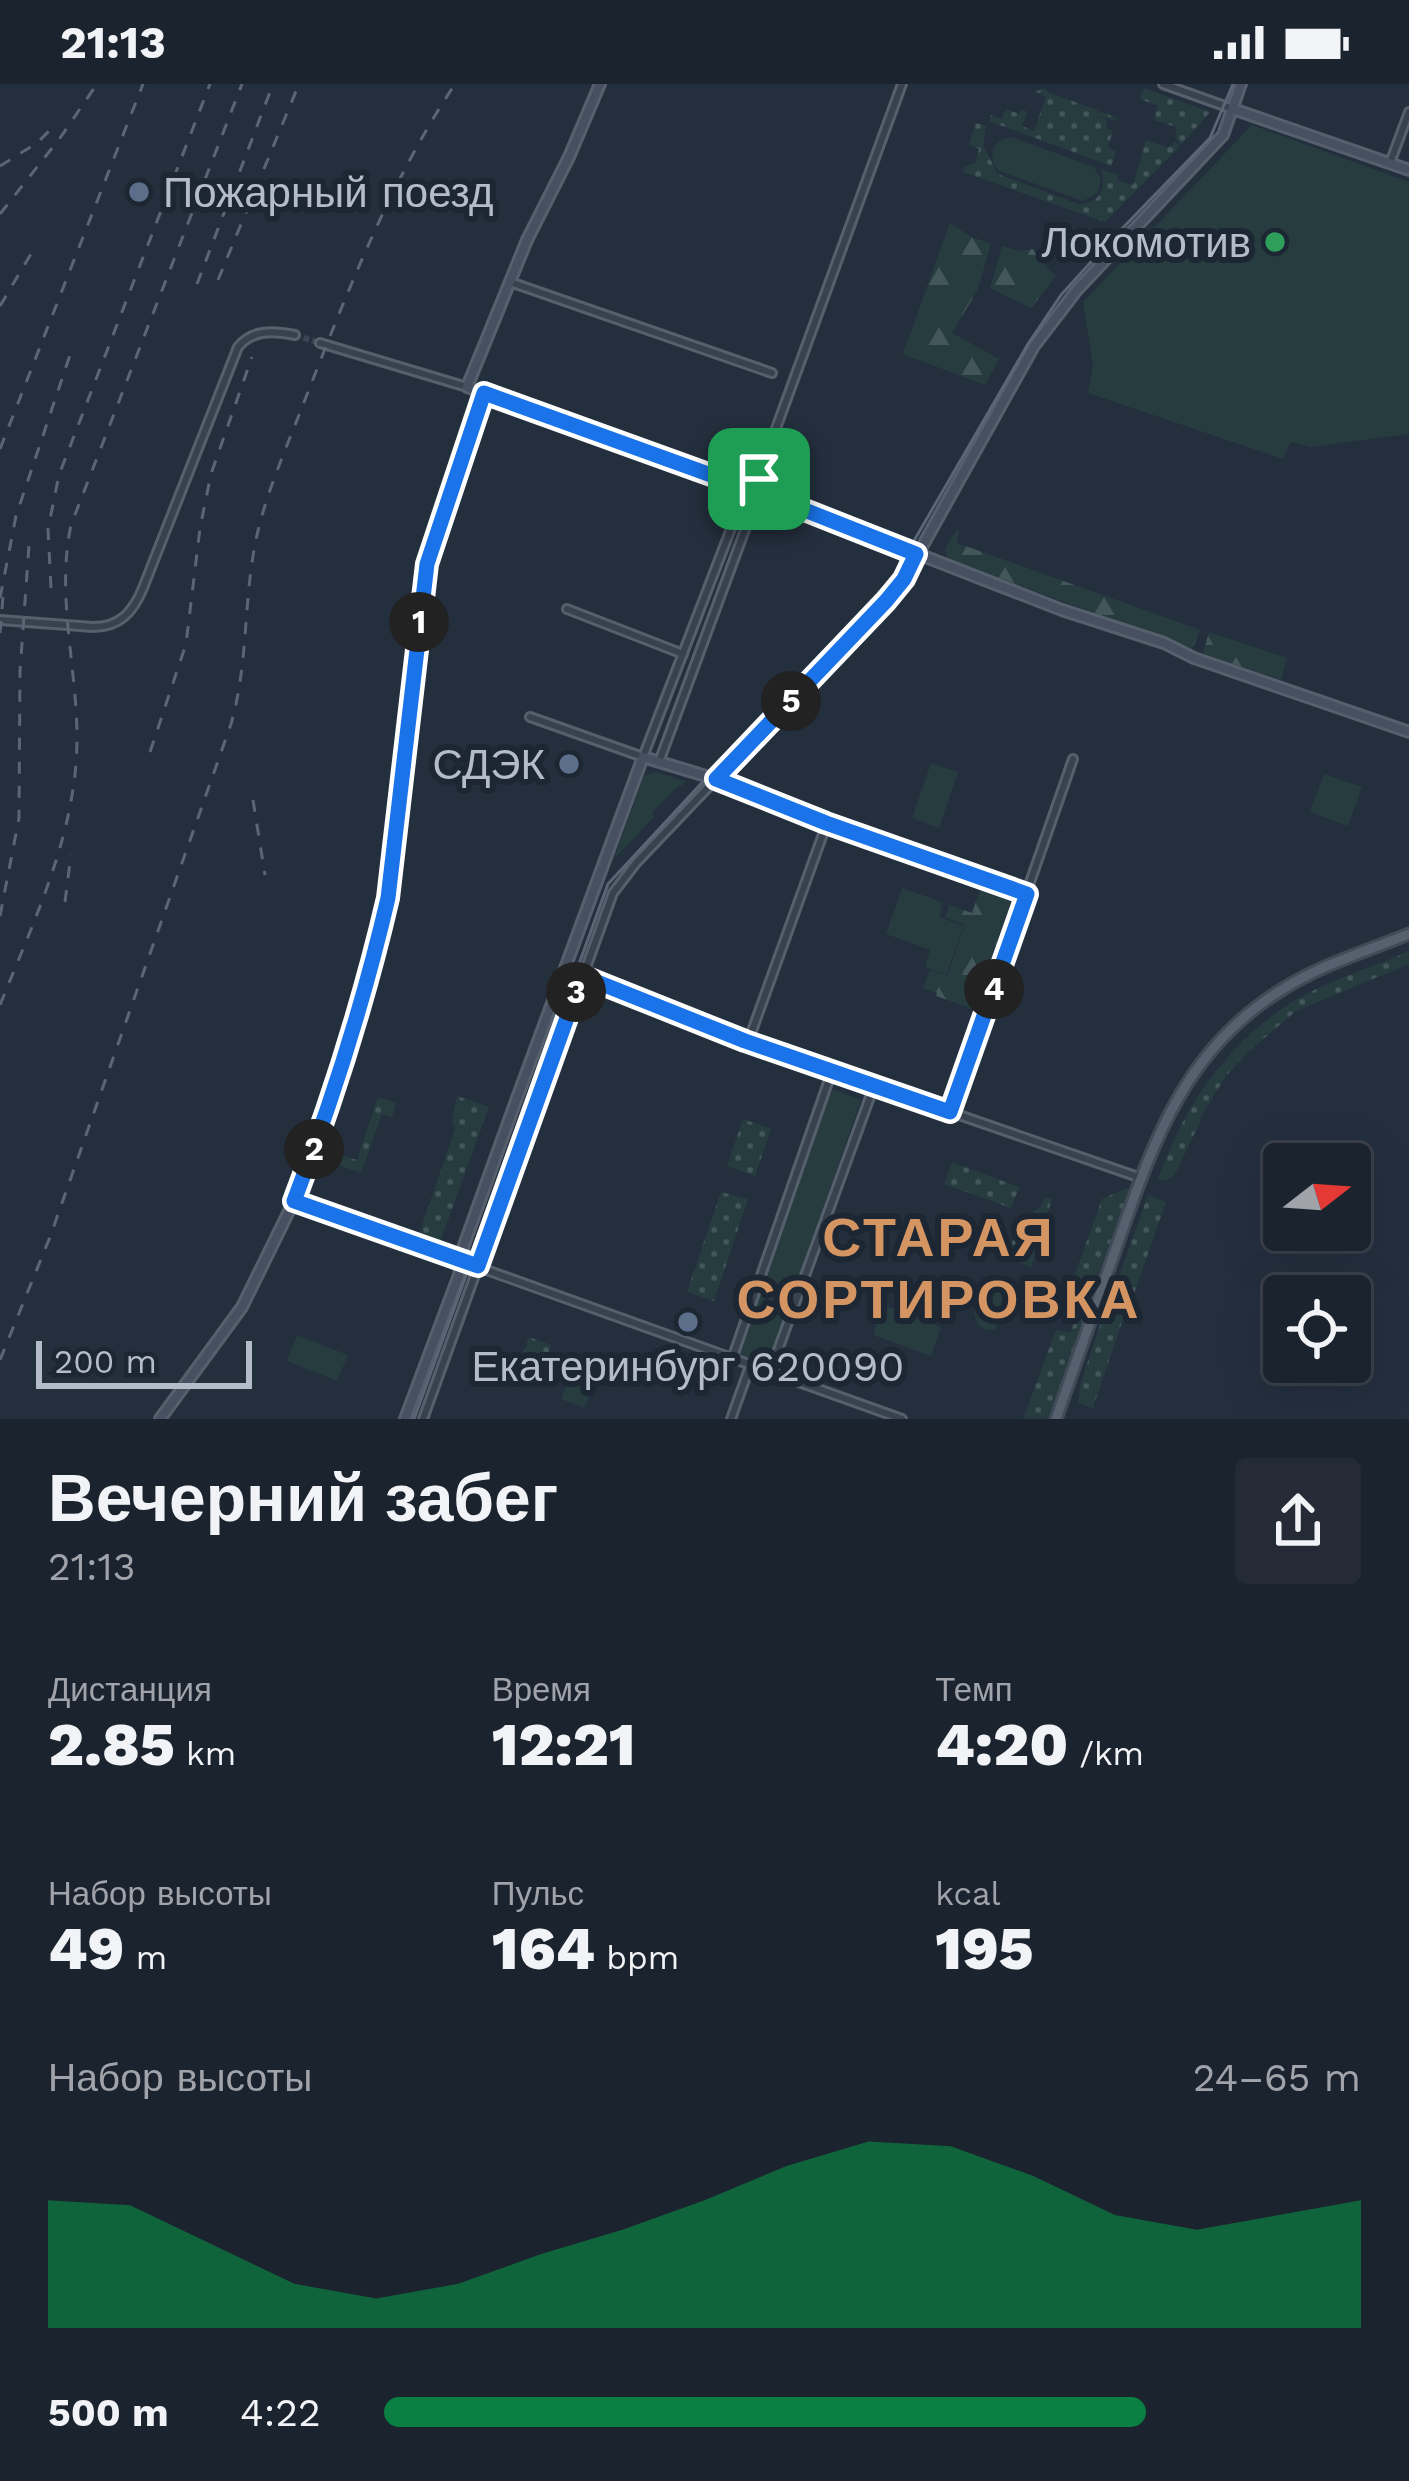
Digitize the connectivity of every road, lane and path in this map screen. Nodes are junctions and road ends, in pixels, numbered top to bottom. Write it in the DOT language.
graph roads {
  1 [pos="600,84"];
  2 [pos="902,84"];
  3 [pos="1163,84"];
  4 [pos="1241,84"];
  5 [pos="1232,109"];
  6 [pos="1409,112"];
  7 [pos="1390,163"];
  8 [pos="1409,170"];
  9 [pos="510,282"];
  10 [pos="295,335"];
  11 [pos="320,343"];
  12 [pos="772,374"];
  13 [pos="467,387"];
  14 [pos="484,393"];
  15 [pos="759,475"];
  16 [pos="747,488"];
  17 [pos="759,492"];
  18 [pos="916,554"];
  19 [pos="567,609"];
  20 [pos="0,620"];
  21 [pos="683,654"];
  22 [pos="530,717"];
  23 [pos="1409,732"];
  24 [pos="643,757"];
  25 [pos="1073,759"];
  26 [pos="659,762"];
  27 [pos="716,779"];
  28 [pos="826,823"];
  29 [pos="1027,894"];
  30 [pos="1409,934"];
  31 [pos="582,976"];
  32 [pos="748,1042"];
  33 [pos="832,1071"];
  34 [pos="874,1086"];
  35 [pos="950,1112"];
  36 [pos="1141,1178"];
  37 [pos="294,1201"];
  38 [pos="461,1260"];
  39 [pos="478,1266"];
  40 [pos="732,1359"];
  41 [pos="750,1366"];
  42 [pos="770,1372"];
  43 [pos="160,1419"];
  44 [pos="405,1419"];
  45 [pos="423,1419"];
  46 [pos="731,1419"];
  47 [pos="902,1419"];
  48 [pos="1056,1419"];
  1 -- 9 [label="street"];
  2 -- 15 [label="street"];
  3 -- 5 [label="street"];
  4 -- 5 [label="street"];
  5 -- 7 [label="street"];
  5 -- 18 [label="street"];
  6 -- 7 [label="street"];
  7 -- 8 [label="street"];
  9 -- 12 [label="street"];
  9 -- 13 [label="street"];
  10 -- 20 [label="street"];
  11 -- 13 [label="street"];
  13 -- 14 [label="street"];
  14 -- 16 [label="street"];
  14 -- 37 [label="street"];
  15 -- 16 [label="street"];
  15 -- 17 [label="street"];
  16 -- 17 [label="street"];
  16 -- 21 [label="street"];
  17 -- 18 [label="street"];
  17 -- 26 [label="street"];
  18 -- 23 [label="street"];
  18 -- 27 [label="street"];
  19 -- 21 [label="street"];
  21 -- 24 [label="street"];
  22 -- 24 [label="street"];
  24 -- 26 [label="street"];
  24 -- 38 [label="street"];
  25 -- 29 [label="street"];
  26 -- 27 [label="street"];
  27 -- 28 [label="street"];
  27 -- 31 [label="street"];
  28 -- 29 [label="street"];
  28 -- 32 [label="street"];
  29 -- 35 [label="street"];
  30 -- 36 [label="main road"];
  31 -- 32 [label="street"];
  31 -- 39 [label="street"];
  32 -- 33 [label="street"];
  33 -- 34 [label="street"];
  33 -- 40 [label="street"];
  34 -- 35 [label="street"];
  34 -- 42 [label="street"];
  35 -- 36 [label="street"];
  36 -- 48 [label="main road"];
  37 -- 38 [label="street"];
  37 -- 43 [label="street"];
  38 -- 39 [label="street"];
  38 -- 44 [label="street"];
  39 -- 40 [label="street"];
  39 -- 45 [label="street"];
  40 -- 41 [label="street"];
  41 -- 42 [label="street"];
  41 -- 46 [label="street"];
  42 -- 47 [label="street"];
}
